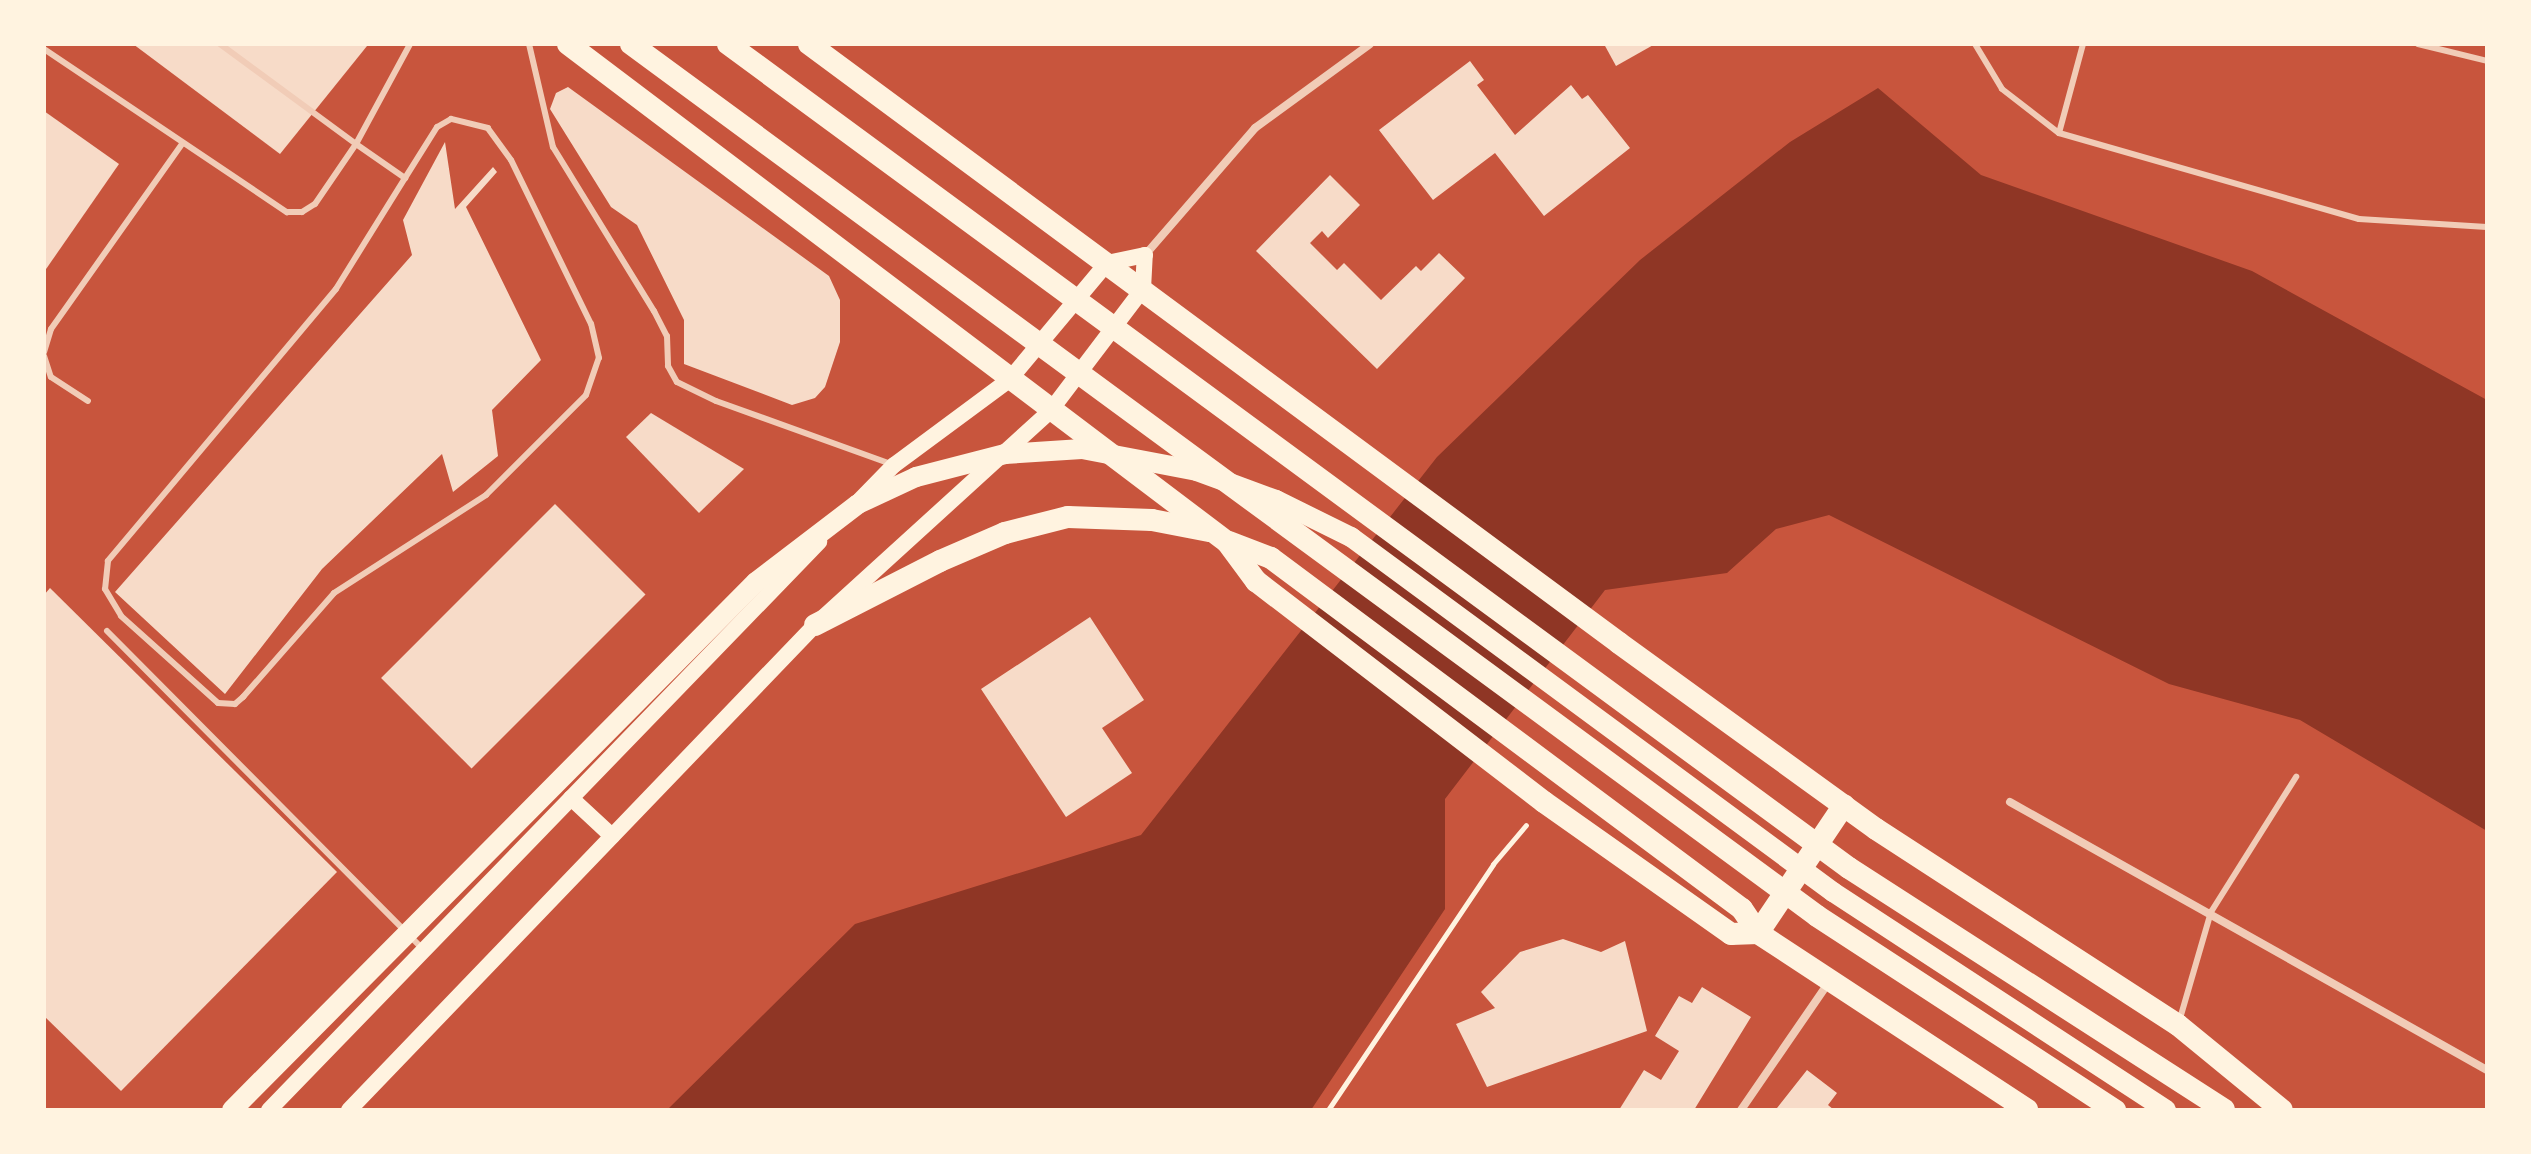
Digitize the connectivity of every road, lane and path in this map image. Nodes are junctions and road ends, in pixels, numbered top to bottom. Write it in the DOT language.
graph roads {
  1 [pos="220,44"];
  2 [pos="410,44"];
  3 [pos="529,44"];
  4 [pos="568,44"];
  5 [pos="631,44"];
  6 [pos="728,44"];
  7 [pos="809,44"];
  8 [pos="1370,44"];
  9 [pos="1975,44"];
  10 [pos="2083,44"];
  11 [pos="2418,44"];
  12 [pos="44,49"];
  13 [pos="2487,61"];
  14 [pos="2059,133"];
  15 [pos="182,144"];
  16 [pos="356,144"];
  17 [pos="405,178"];
  18 [pos="2487,227"];
  19 [pos="1145,255"];
  20 [pos="1107,263"];
  21 [pos="1143,289"];
  22 [pos="44,354"];
  23 [pos="1009,380"];
  24 [pos="88,401"];
  25 [pos="1051,410"];
  26 [pos="894,465"];
  27 [pos="1221,537"];
  28 [pos="815,625"];
  29 [pos="107,631"];
  30 [pos="2296,777"];
  31 [pos="571,798"];
  32 [pos="1544,802"];
  33 [pos="2010,802"];
  34 [pos="1844,805"];
  35 [pos="612,836"];
  36 [pos="2211,912"];
  37 [pos="1758,933"];
  38 [pos="424,950"];
  39 [pos="1829,981"];
  40 [pos="2178,1025"];
  41 [pos="2487,1070"];
  42 [pos="232,1110"];
  43 [pos="269,1110"];
  44 [pos="349,1110"];
  45 [pos="1328,1110"];
  46 [pos="1741,1110"];
  47 [pos="2027,1110"];
  48 [pos="2115,1110"];
  49 [pos="2166,1110"];
  50 [pos="2224,1110"];
  51 [pos="2282,1110"];
  1 -- 16 [label="lane"];
  2 -- 16 [label="lane"];
  3 -- 26 [label="lane"];
  4 -- 23 [label="highway"];
  5 -- 48 [label="highway"];
  6 -- 50 [label="highway"];
  7 -- 20 [label="highway"];
  8 -- 19 [label="street"];
  9 -- 14 [label="lane"];
  10 -- 14 [label="lane"];
  11 -- 13 [label="lane"];
  12 -- 15 [label="lane"];
  14 -- 18 [label="lane"];
  15 -- 16 [label="lane"];
  15 -- 22 [label="lane"];
  16 -- 17 [label="lane"];
  17 -- 17 [label="lane"];
  19 -- 20 [label="main road"];
  19 -- 21 [label="main road"];
  20 -- 21 [label="highway"];
  20 -- 23 [label="main road"];
  21 -- 25 [label="main road"];
  21 -- 34 [label="highway"];
  22 -- 24 [label="lane"];
  23 -- 25 [label="highway"];
  23 -- 26 [label="main road"];
  25 -- 27 [label="highway"];
  25 -- 28 [label="main road"];
  26 -- 31 [label="main road"];
  27 -- 28 [label="highway"];
  27 -- 32 [label="highway"];
  27 -- 37 [label="highway"];
  28 -- 35 [label="main road"];
  29 -- 38 [label="lane"];
  30 -- 36 [label="lane"];
  31 -- 35 [label="main road"];
  31 -- 38 [label="main road"];
  32 -- 37 [label="highway"];
  32 -- 45 [label="path"];
  33 -- 36 [label="street"];
  34 -- 37 [label="highway"];
  34 -- 40 [label="highway"];
  35 -- 44 [label="main road"];
  36 -- 40 [label="lane"];
  36 -- 41 [label="street"];
  37 -- 39 [label="highway"];
  38 -- 43 [label="main road"];
  39 -- 46 [label="street"];
  39 -- 47 [label="highway"];
  40 -- 51 [label="highway"];
  42 -- 49 [label="main road"];
}
